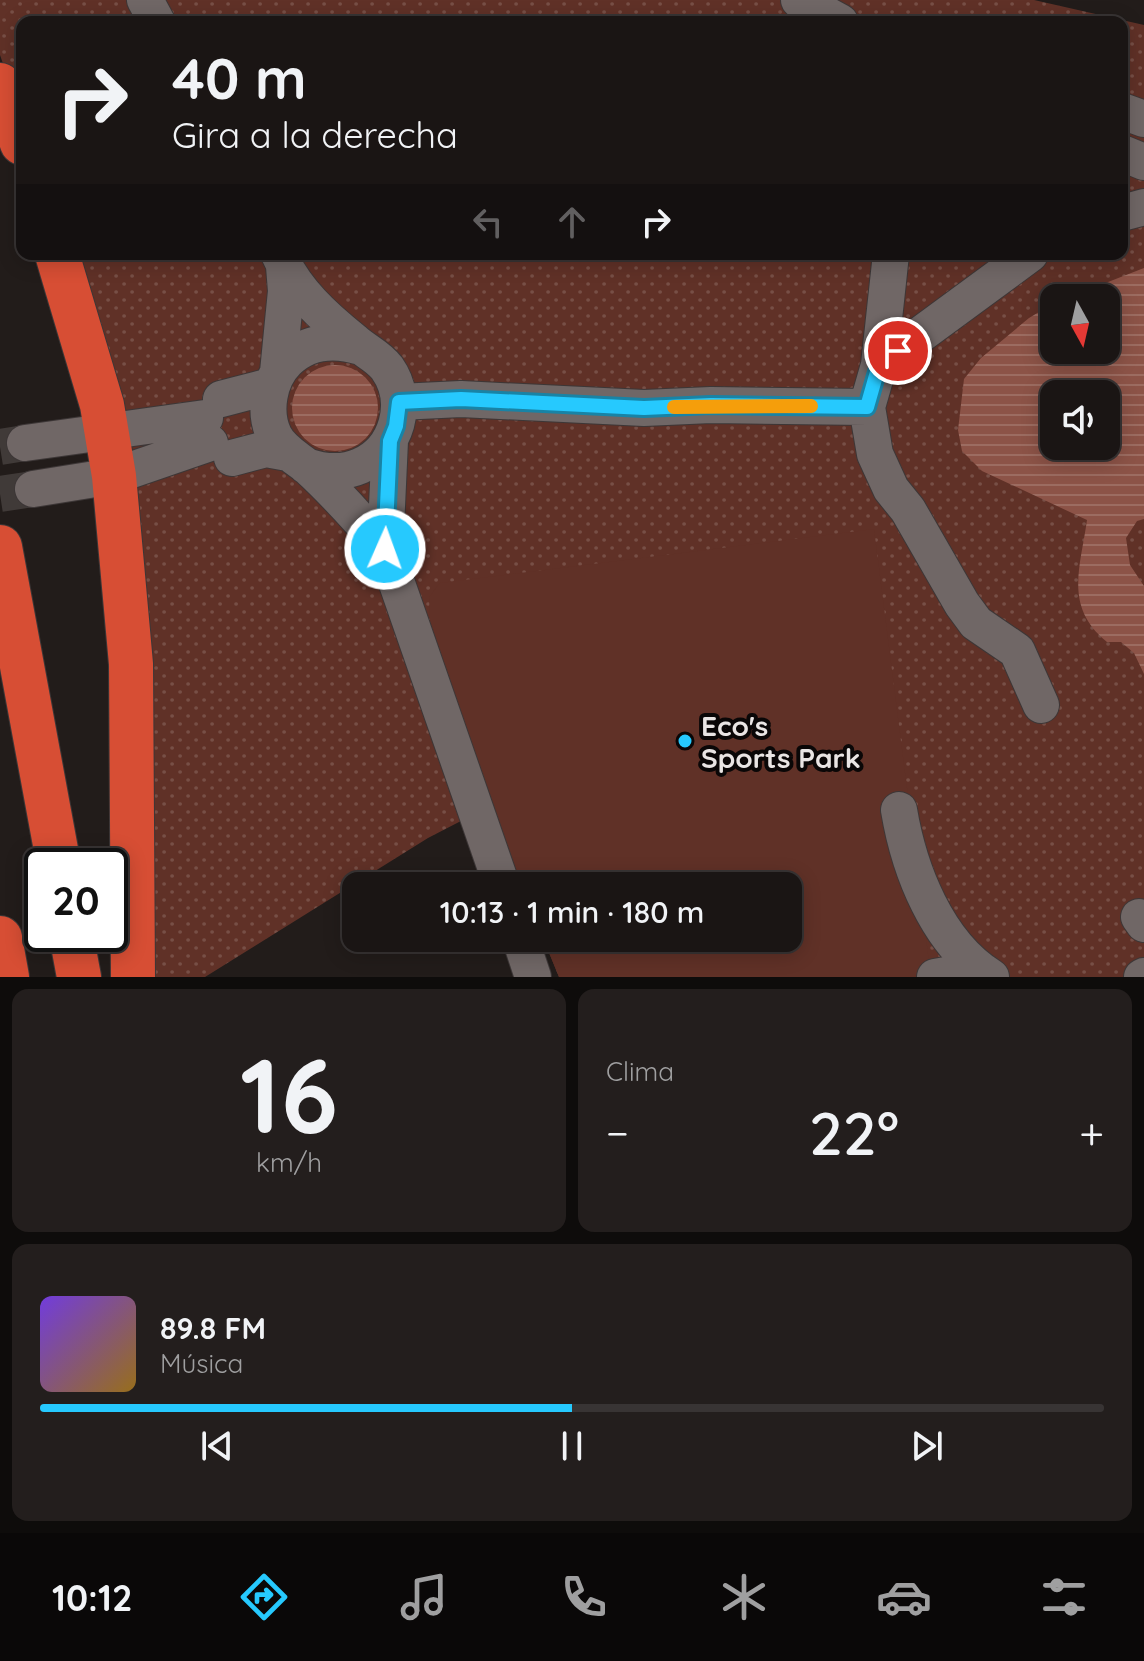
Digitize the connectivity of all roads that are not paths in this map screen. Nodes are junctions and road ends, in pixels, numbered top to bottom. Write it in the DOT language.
graph roads {
  1 [pos="799,0"];
  2 [pos="829,16"];
  3 [pos="0,85"];
  4 [pos="16,127"];
  5 [pos="59,260"];
  6 [pos="281,260"];
  7 [pos="887,260"];
  8 [pos="1022,260"];
  9 [pos="361,347"];
  10 [pos="879,365"];
  11 [pos="399,402"];
  12 [pos="867,407"];
  13 [pos="281,419"];
  14 [pos="217,430"];
  15 [pos="107,433"];
  16 [pos="390,441"];
  17 [pos="25,443"];
  18 [pos="151,449"];
  19 [pos="33,489"];
  20 [pos="0,547"];
  21 [pos="385,549"];
  22 [pos="1041,705"];
  23 [pos="899,810"];
  24 [pos="56,848"];
  25 [pos="497,872"];
  26 [pos="0,938"];
  27 [pos="74,952"];
  28 [pos="525,952"];
  29 [pos="985,973"];
  30 [pos="7,977"];
  31 [pos="79,977"];
  32 [pos="133,977"];
  33 [pos="533,977"];
  34 [pos="935,977"];
  1 -- 2 [label="street"];
  3 -- 4 [label="highway"];
  5 -- 15 [label="highway"];
  6 -- 9 [label="street"];
  6 -- 13 [label="street"];
  7 -- 10 [label="street"];
  8 -- 10 [label="street"];
  9 -- 11 [label="street"];
  9 -- 13 [label="street"];
  10 -- 12 [label="street"];
  11 -- 12 [label="street"];
  11 -- 16 [label="street"];
  12 -- 22 [label="street"];
  13 -- 14 [label="street"];
  13 -- 14 [label="street"];
  13 -- 16 [label="street"];
  13 -- 21 [label="street"];
  14 -- 18 [label="street"];
  14 -- 18 [label="street"];
  15 -- 17 [label="street"];
  15 -- 18 [label="highway"];
  16 -- 21 [label="street"];
  18 -- 19 [label="street"];
  18 -- 32 [label="highway"];
  20 -- 24 [label="highway"];
  21 -- 25 [label="street"];
  23 -- 29 [label="street"];
  26 -- 30 [label="highway"];
  27 -- 31 [label="highway"];
  28 -- 33 [label="street"];
  29 -- 34 [label="street"];
}
